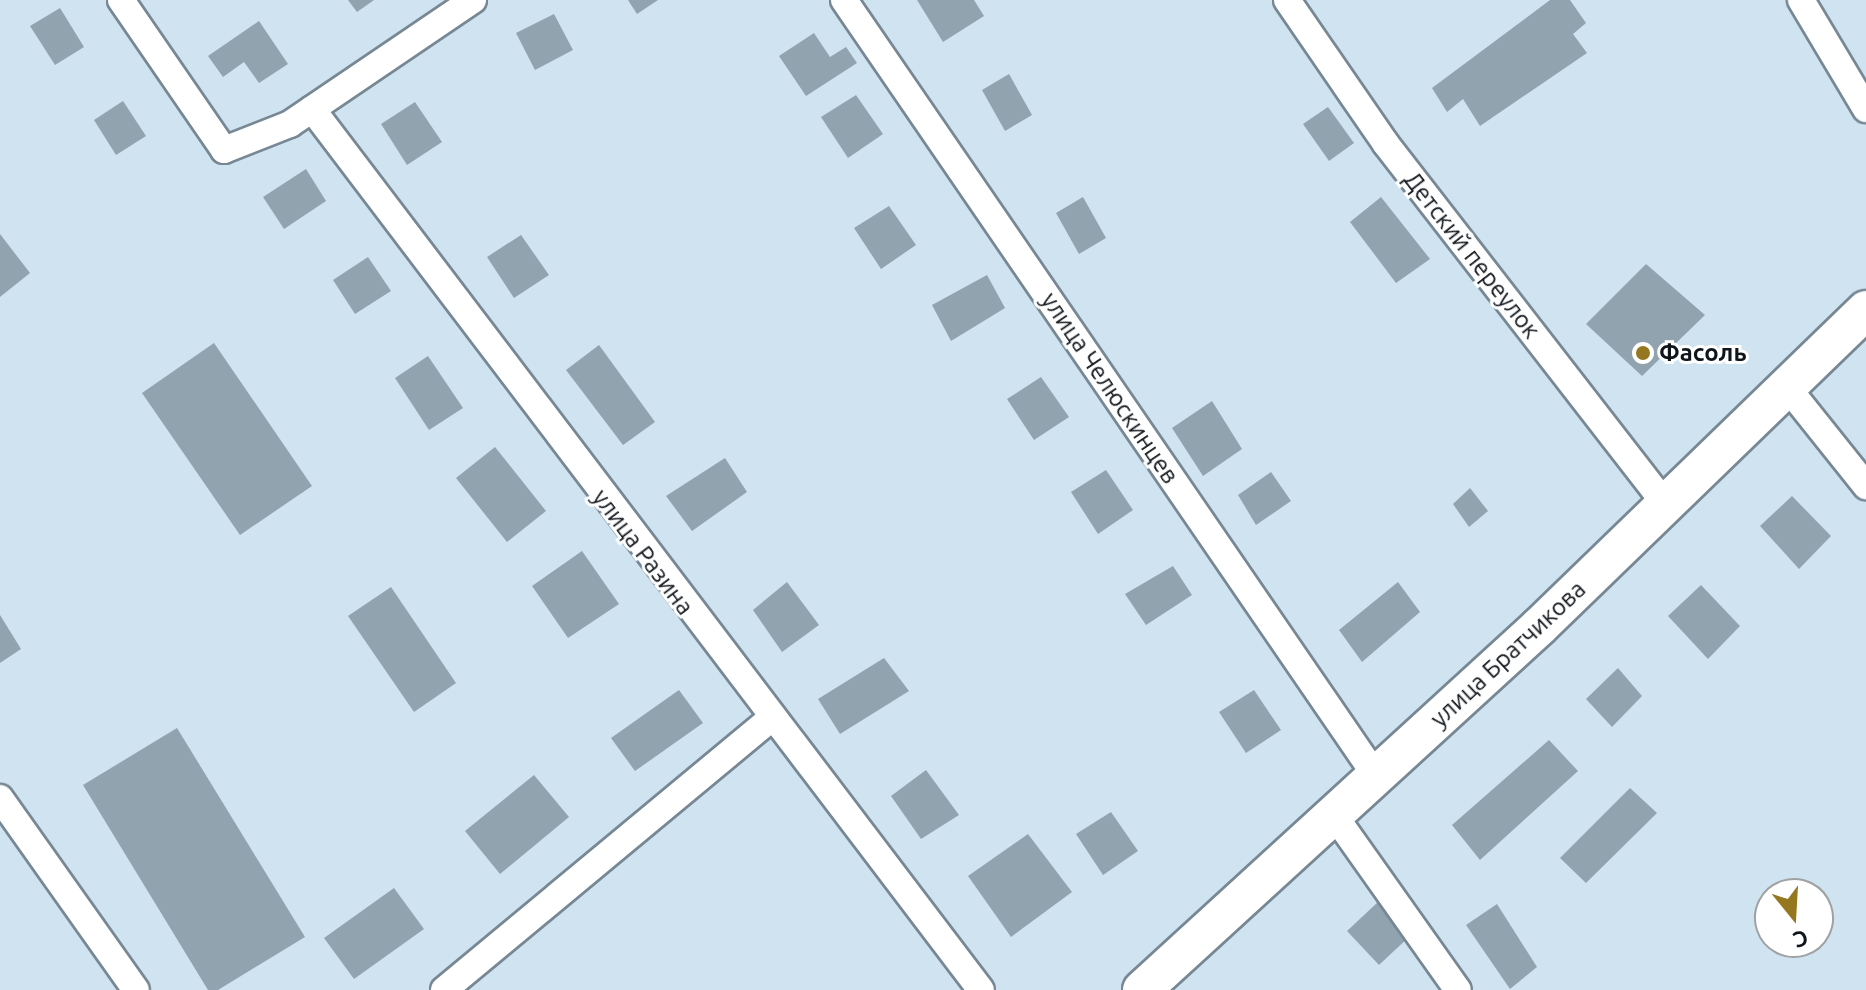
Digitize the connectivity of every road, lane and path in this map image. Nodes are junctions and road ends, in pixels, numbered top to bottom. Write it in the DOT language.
graph roads {
  1 [pos="121,0"];
  2 [pos="844,0"];
  3 [pos="1287,0"];
  4 [pos="1801,0"];
  5 [pos="457,4"];
  6 [pos="312,109"];
  7 [pos="1866,109"];
  8 [pos="1866,310"];
  9 [pos="1787,387"];
  10 [pos="1866,486"];
  11 [pos="1666,505"];
  12 [pos="769,720"];
  13 [pos="1376,776"];
  14 [pos="0,798"];
  15 [pos="1334,815"];
  16 [pos="136,990"];
  17 [pos="444,990"];
  18 [pos="981,990"];
  19 [pos="1142,990"];
  20 [pos="1458,990"];
  1 -- 6 [label="street"];
  2 -- 13 [label="street, улица Челюскинцев"];
  3 -- 11 [label="street, Детский переулок"];
  4 -- 7 [label="street"];
  5 -- 6 [label="street"];
  6 -- 12 [label="street, улица Разина"];
  8 -- 9 [label="main road, улица Братчикова"];
  9 -- 10 [label="street"];
  9 -- 11 [label="main road, улица Братчикова"];
  11 -- 13 [label="main road, улица Братчикова"];
  12 -- 17 [label="street"];
  12 -- 18 [label="street, улица Разина"];
  13 -- 15 [label="main road, улица Братчикова"];
  14 -- 16 [label="street"];
  15 -- 19 [label="main road, улица Братчикова"];
  15 -- 20 [label="street"];
}
